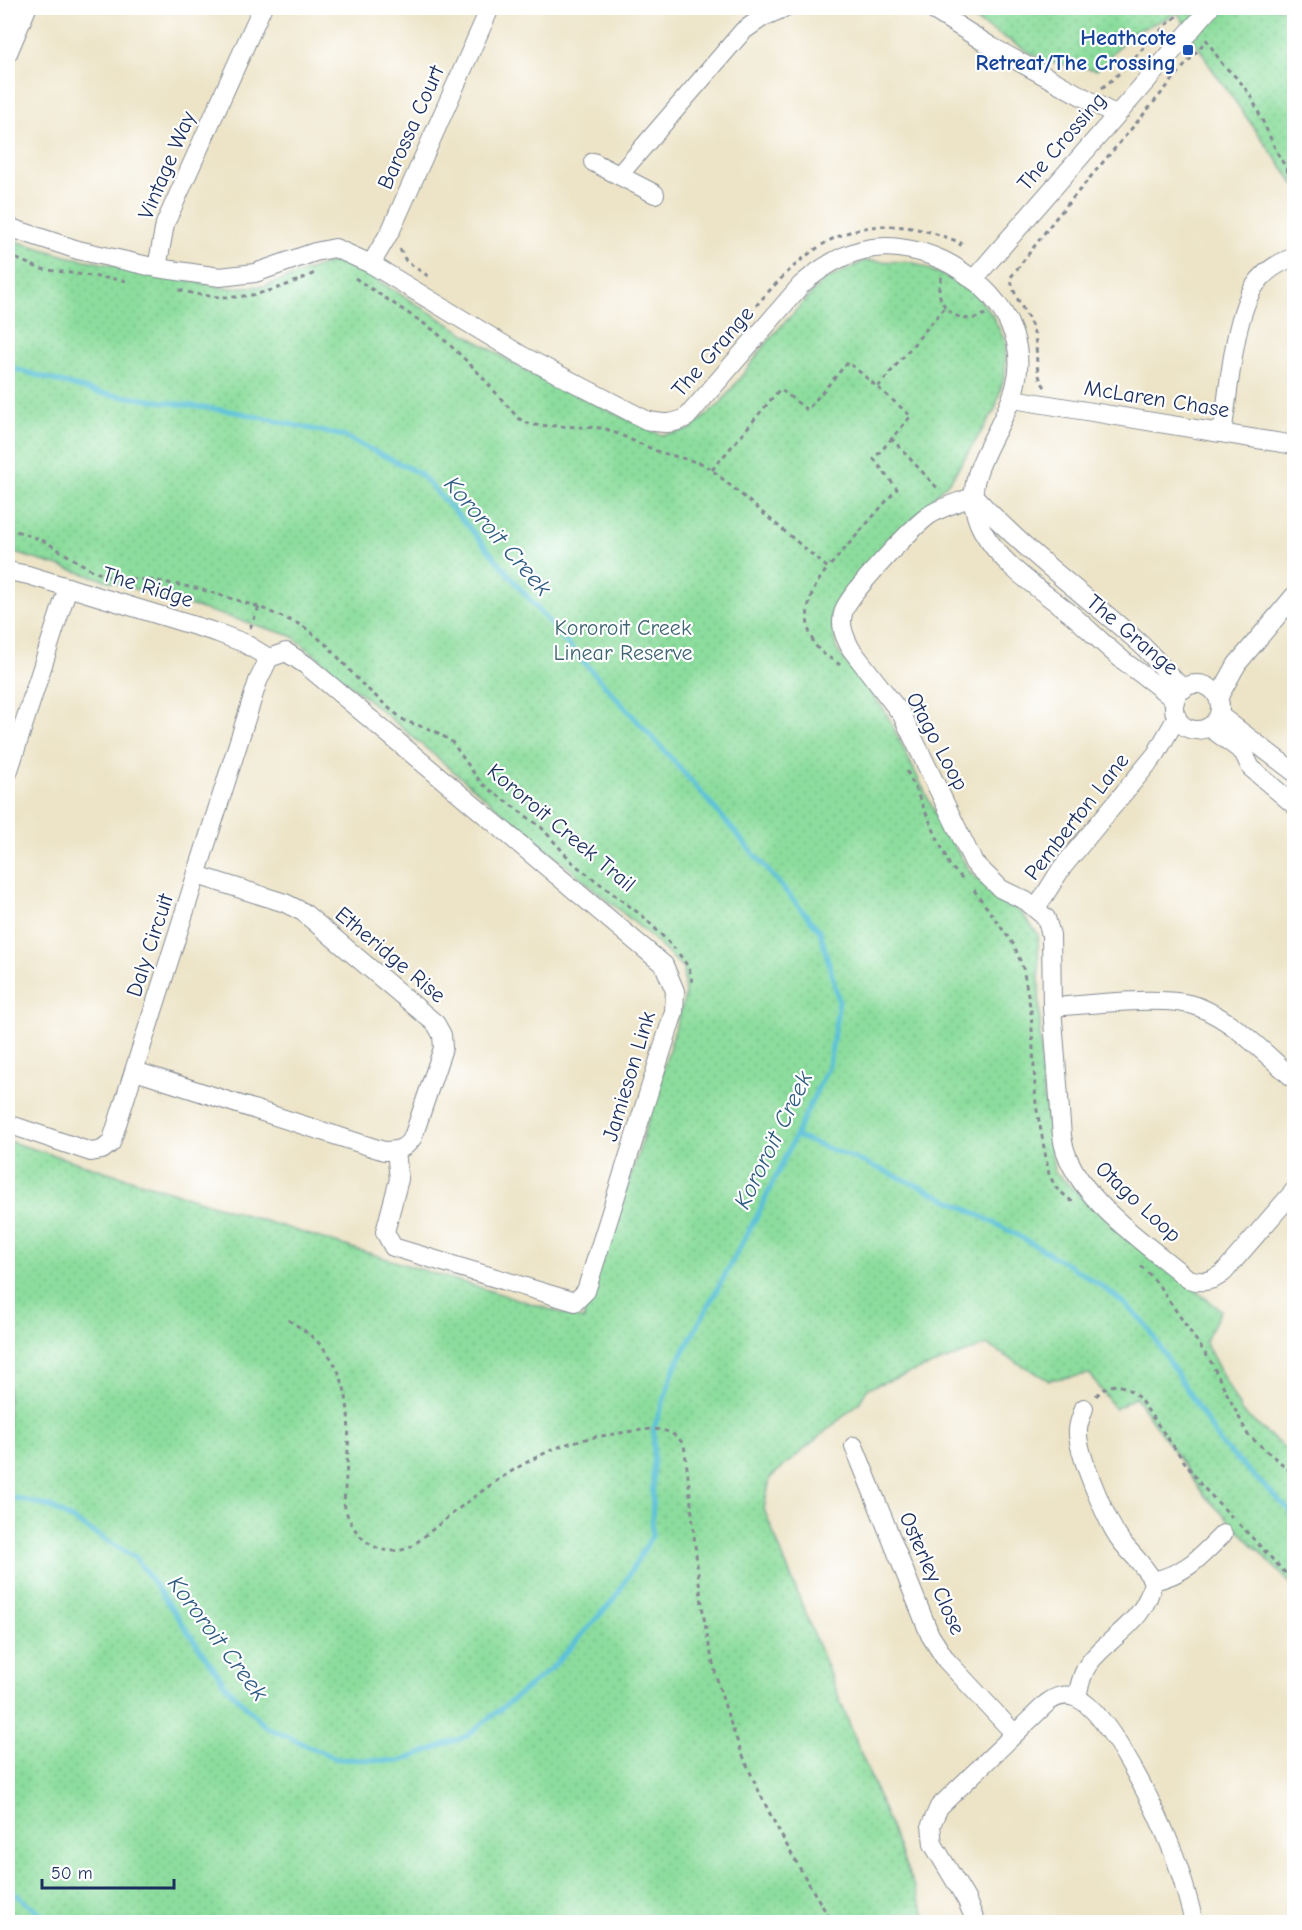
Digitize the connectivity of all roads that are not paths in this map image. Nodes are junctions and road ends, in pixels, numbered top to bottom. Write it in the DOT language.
graph roads {
  1 [pos="27,8"];
  2 [pos="262,8"];
  3 [pos="490,8"];
  4 [pos="784,8"];
  5 [pos="930,8"];
  6 [pos="1210,8"];
  7 [pos="8,53"];
  8 [pos="1116,115"];
  9 [pos="593,162"];
  10 [pos="620,174"];
  11 [pos="655,194"];
  12 [pos="8,227"];
  13 [pos="1294,257"];
  14 [pos="371,264"];
  15 [pos="157,268"];
  16 [pos="973,280"];
  17 [pos="1012,399"];
  18 [pos="1222,433"];
  19 [pos="1294,445"];
  20 [pos="974,496"];
  21 [pos="8,571"];
  22 [pos="68,586"];
  23 [pos="1294,596"];
  24 [pos="269,658"];
  25 [pos="1213,706"];
  26 [pos="1181,709"];
  27 [pos="1294,772"];
  28 [pos="8,773"];
  29 [pos="1294,805"];
  30 [pos="197,875"];
  31 [pos="1036,909"];
  32 [pos="1052,1007"];
  33 [pos="135,1071"];
  34 [pos="1294,1079"];
  35 [pos="8,1124"];
  36 [pos="396,1151"];
  37 [pos="1294,1191"];
  38 [pos="1084,1408"];
  39 [pos="854,1446"];
  40 [pos="1223,1534"];
  41 [pos="1153,1581"];
  42 [pos="1077,1698"];
  43 [pos="1014,1733"];
  44 [pos="976,1923"];
  45 [pos="1194,1923"];
  1 -- 7 [label="street"];
  2 -- 15 [label="street, Vintage Way"];
  3 -- 14 [label="street, Barossa Court"];
  4 -- 10 [label="street"];
  5 -- 8 [label="street"];
  6 -- 8 [label="street, The Crossing"];
  8 -- 16 [label="street, The Crossing"];
  9 -- 10 [label="street"];
  10 -- 11 [label="street"];
  12 -- 15 [label="street"];
  13 -- 18 [label="street"];
  14 -- 15 [label="street, The Grange"];
  14 -- 16 [label="street, The Grange"];
  16 -- 17 [label="street, The Grange"];
  17 -- 18 [label="street, McLaren Chase"];
  17 -- 20 [label="street, The Grange"];
  18 -- 19 [label="street, McLaren Chase"];
  20 -- 26 [label="street, The Grange"];
  20 -- 26 [label="street, The Grange"];
  20 -- 31 [label="street, Otago Loop"];
  21 -- 22 [label="street, The Ridge"];
  22 -- 24 [label="street, The Ridge"];
  22 -- 28 [label="street"];
  23 -- 25 [label="street"];
  24 -- 30 [label="street, Daly Circuit"];
  24 -- 36 [label="street, Jamieson Link"];
  25 -- 26 [label="street"];
  25 -- 26 [label="street"];
  25 -- 27 [label="street"];
  25 -- 29 [label="street"];
  26 -- 31 [label="street, Pemberton Lane"];
  30 -- 33 [label="street, Daly Circuit"];
  30 -- 36 [label="street, Etheridge Rise"];
  31 -- 32 [label="street, Otago Loop"];
  32 -- 34 [label="street"];
  32 -- 37 [label="street, Otago Loop"];
  33 -- 35 [label="street, Daly Circuit"];
  33 -- 36 [label="street"];
  38 -- 41 [label="street"];
  39 -- 43 [label="street, Osterley Close"];
  40 -- 41 [label="street"];
  41 -- 42 [label="street"];
  42 -- 43 [label="street"];
  42 -- 45 [label="street"];
  43 -- 44 [label="street"];
}
